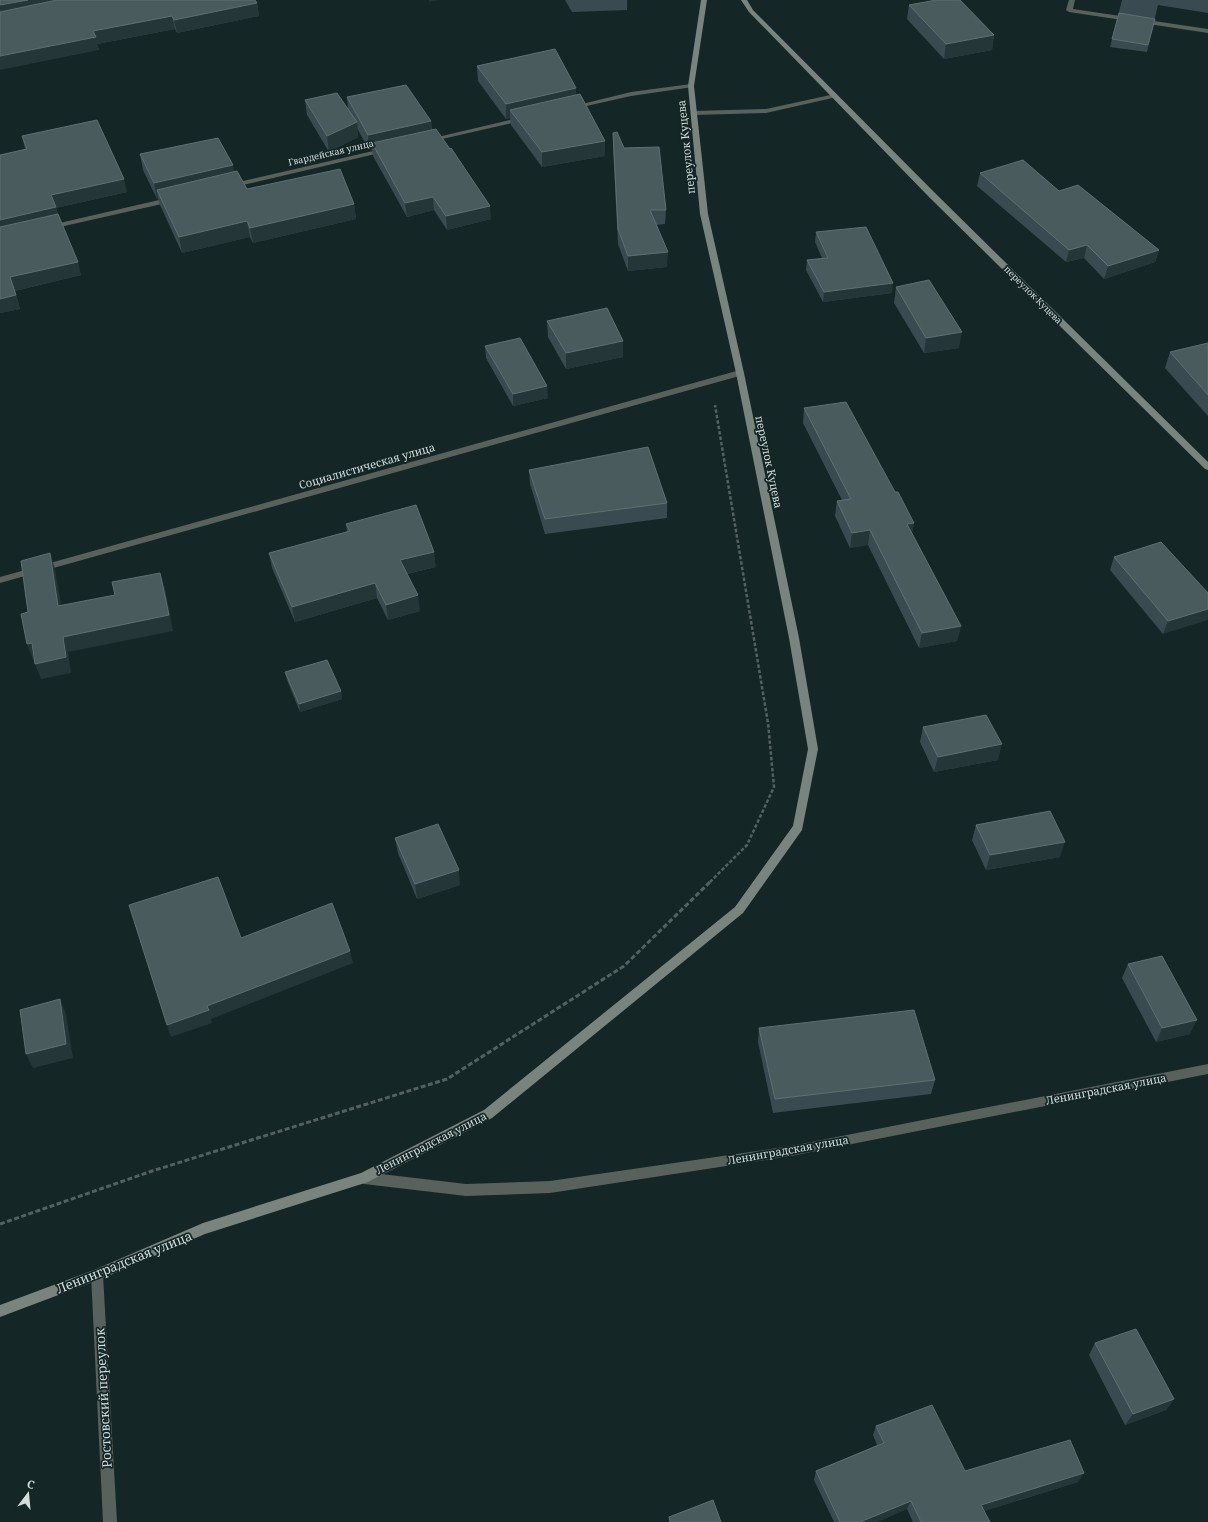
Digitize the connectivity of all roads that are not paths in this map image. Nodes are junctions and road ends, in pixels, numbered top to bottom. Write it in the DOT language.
graph roads {
  1 [pos="704,0"];
  2 [pos="744,0"];
  3 [pos="1072,0"];
  4 [pos="1208,31"];
  5 [pos="691,86"];
  6 [pos="835,96"];
  7 [pos="568,109"];
  8 [pos="694,114"];
  9 [pos="529,117"];
  10 [pos="420,142"];
  11 [pos="397,148"];
  12 [pos="226,187"];
  13 [pos="179,197"];
  14 [pos="47,228"];
  15 [pos="740,373"];
  16 [pos="1208,467"];
  17 [pos="0,580"];
  18 [pos="739,910"];
  19 [pos="1208,1069"];
  20 [pos="364,1178"];
  21 [pos="97,1275"];
  22 [pos="0,1311"];
  23 [pos="110,1522"];
  1 -- 5 [label="street, переулок Куцева"];
  2 -- 6 [label="street, переулок Куцева"];
  3 -- 4 [label="street"];
  5 -- 7 [label="street"];
  5 -- 8 [label="street, переулок Куцева"];
  6 -- 8 [label="street"];
  6 -- 16 [label="street, переулок Куцева"];
  8 -- 15 [label="street, переулок Куцева"];
  9 -- 10 [label="street"];
  11 -- 12 [label="street, Гвардейская улица"];
  13 -- 14 [label="street"];
  15 -- 17 [label="street, Социалистическая улица"];
  15 -- 18 [label="street, переулок Куцева"];
  18 -- 20 [label="street, Ленинградская улица"];
  19 -- 20 [label="street, Ленинградская улица"];
  20 -- 21 [label="street, Ленинградская улица"];
  21 -- 22 [label="street, Ленинградская улица"];
  21 -- 23 [label="street, Ростовский переулок"];
}
